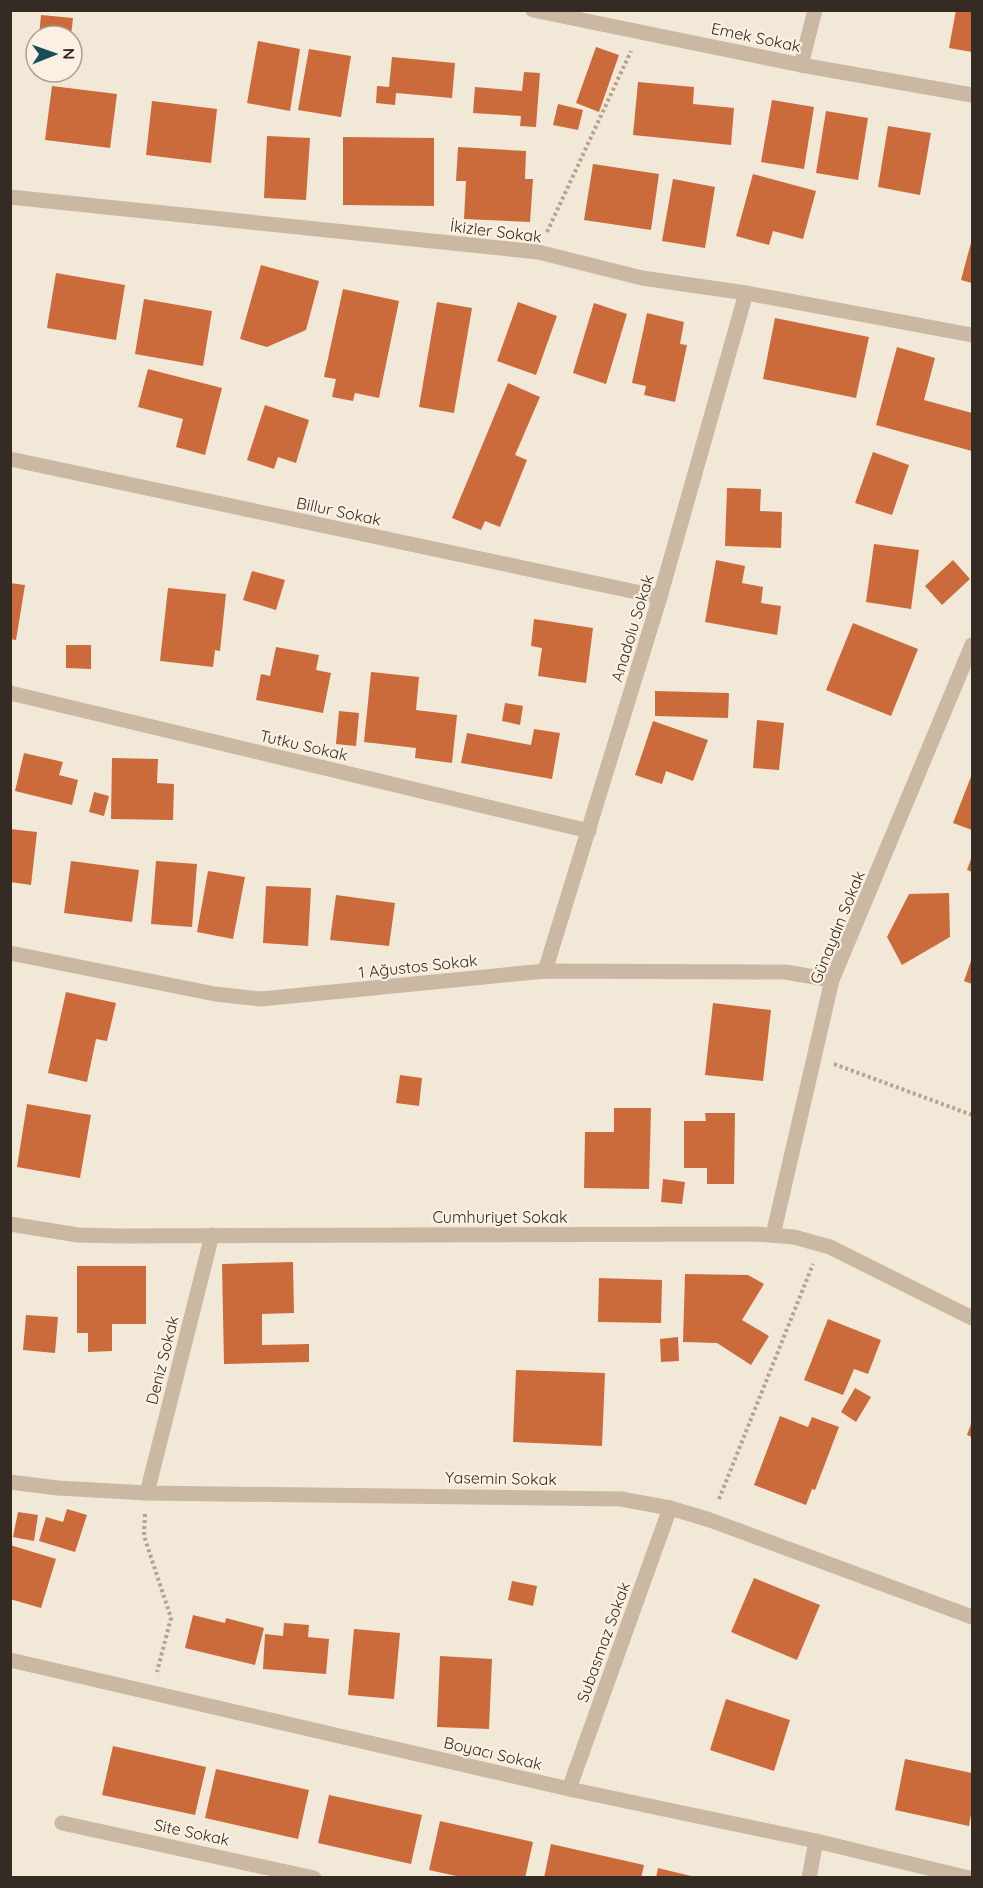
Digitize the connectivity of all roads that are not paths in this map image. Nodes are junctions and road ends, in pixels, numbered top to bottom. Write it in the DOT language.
graph roads {
  1 [pos="533,10"];
  2 [pos="815,10"];
  3 [pos="801,65"];
  4 [pos="972,95"];
  5 [pos="10,197"];
  6 [pos="746,293"];
  7 [pos="972,335"];
  8 [pos="10,459"];
  9 [pos="660,597"];
  10 [pos="972,645"];
  11 [pos="10,693"];
  12 [pos="589,831"];
  13 [pos="10,953"];
  14 [pos="545,971"];
  15 [pos="832,980"];
  16 [pos="10,1224"];
  17 [pos="212,1235"];
  18 [pos="773,1235"];
  19 [pos="972,1317"];
  20 [pos="10,1482"];
  21 [pos="147,1493"];
  22 [pos="670,1508"];
  23 [pos="972,1617"];
  24 [pos="10,1660"];
  25 [pos="569,1789"];
  26 [pos="62,1822"];
  27 [pos="816,1841"];
  28 [pos="314,1878"];
  29 [pos="809,1878"];
  30 [pos="969,1878"];
  1 -- 3 [label="street, Emek Sokak"];
  2 -- 3 [label="street"];
  3 -- 4 [label="street, Emek Sokak"];
  5 -- 6 [label="street, İkizler Sokak"];
  6 -- 7 [label="street, İkizler Sokak"];
  6 -- 9 [label="street, Anadolu Sokak"];
  8 -- 9 [label="street, Billur Sokak"];
  9 -- 12 [label="street, Anadolu Sokak"];
  10 -- 15 [label="street, Günaydın Sokak"];
  11 -- 12 [label="street, Tutku Sokak"];
  12 -- 14 [label="street, Anadolu Sokak"];
  13 -- 14 [label="street, 1 Ağustos Sokak"];
  14 -- 15 [label="street, 1 Ağustos Sokak"];
  15 -- 18 [label="street, Günaydın Sokak"];
  16 -- 17 [label="street, Cumhuriyet Sokak"];
  17 -- 18 [label="street, Cumhuriyet Sokak"];
  17 -- 21 [label="street, Deniz Sokak"];
  18 -- 19 [label="street, Cumhuriyet Sokak"];
  20 -- 21 [label="street, Yasemin Sokak"];
  21 -- 22 [label="street, Yasemin Sokak"];
  22 -- 23 [label="street, Yasemin Sokak"];
  22 -- 25 [label="street, Subasmaz Sokak"];
  24 -- 25 [label="street, Boyacı Sokak"];
  25 -- 27 [label="street, Boyacı Sokak"];
  26 -- 28 [label="street, Site Sokak"];
  27 -- 29 [label="street"];
  27 -- 30 [label="street, Boyacı Sokak"];
}
